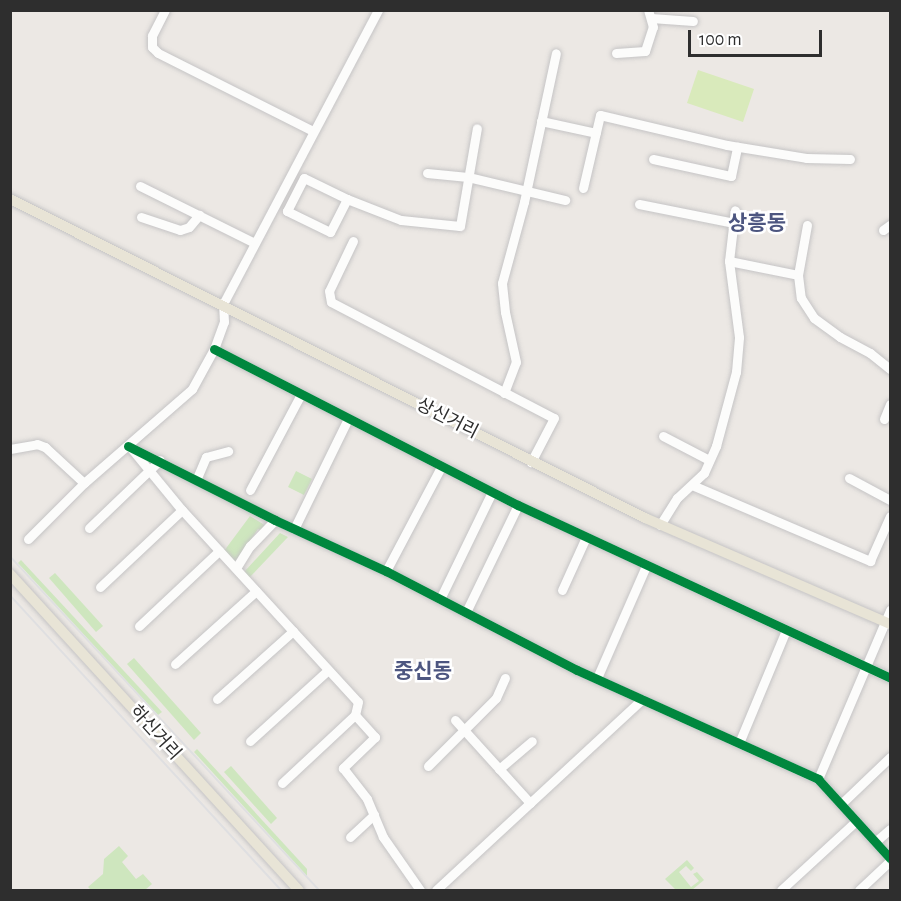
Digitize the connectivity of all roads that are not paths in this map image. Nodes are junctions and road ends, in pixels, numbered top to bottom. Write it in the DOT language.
graph roads {
  1 [pos="165,10"];
  2 [pos="378,10"];
  3 [pos="650,14"];
  4 [pos="693,21"];
  5 [pos="616,52"];
  6 [pos="556,53"];
  7 [pos="541,121"];
  8 [pos="477,128"];
  9 [pos="313,131"];
  10 [pos="596,133"];
  11 [pos="737,147"];
  12 [pos="653,159"];
  13 [pos="850,159"];
  14 [pos="427,173"];
  15 [pos="468,177"];
  16 [pos="140,186"];
  17 [pos="583,188"];
  18 [pos="526,190"];
  19 [pos="10,199"];
  20 [pos="347,199"];
  21 [pos="565,200"];
  22 [pos="639,204"];
  23 [pos="735,210"];
  24 [pos="199,216"];
  25 [pos="141,218"];
  26 [pos="734,223"];
  27 [pos="807,225"];
  28 [pos="353,241"];
  29 [pos="255,243"];
  30 [pos="729,261"];
  31 [pos="798,275"];
  32 [pos="223,304"];
  33 [pos="214,349"];
  34 [pos="891,369"];
  35 [pos="504,393"];
  36 [pos="301,394"];
  37 [pos="891,404"];
  38 [pos="348,419"];
  39 [pos="884,419"];
  40 [pos="663,436"];
  41 [pos="128,446"];
  42 [pos="10,449"];
  43 [pos="228,451"];
  44 [pos="160,460"];
  45 [pos="709,460"];
  46 [pos="531,462"];
  47 [pos="441,467"];
  48 [pos="148,472"];
  49 [pos="197,478"];
  50 [pos="849,478"];
  51 [pos="84,483"];
  52 [pos="692,485"];
  53 [pos="250,490"];
  54 [pos="492,492"];
  55 [pos="891,500"];
  56 [pos="518,505"];
  57 [pos="182,510"];
  58 [pos="891,516"];
  59 [pos="275,520"];
  60 [pos="660,525"];
  61 [pos="89,528"];
  62 [pos="294,529"];
  63 [pos="586,537"];
  64 [pos="28,539"];
  65 [pos="219,550"];
  66 [pos="646,566"];
  67 [pos="236,568"];
  68 [pos="386,571"];
  69 [pos="10,574"];
  70 [pos="99,587"];
  71 [pos="562,590"];
  72 [pos="256,591"];
  73 [pos="440,599"];
  74 [pos="891,610"];
  75 [pos="466,612"];
  76 [pos="888,623"];
  77 [pos="139,626"];
  78 [pos="786,630"];
  79 [pos="293,631"];
  80 [pos="175,664"];
  81 [pos="865,666"];
  82 [pos="328,670"];
  83 [pos="505,678"];
  84 [pos="597,678"];
  85 [pos="891,678"];
  86 [pos="218,699"];
  87 [pos="642,699"];
  88 [pos="355,715"];
  89 [pos="455,720"];
  90 [pos="464,731"];
  91 [pos="250,741"];
  92 [pos="532,741"];
  93 [pos="739,743"];
  94 [pos="891,757"];
  95 [pos="428,766"];
  96 [pos="500,769"];
  97 [pos="818,779"];
  98 [pos="282,783"];
  99 [pos="530,803"];
  100 [pos="841,804"];
  101 [pos="374,815"];
  102 [pos="856,820"];
  103 [pos="891,829"];
  104 [pos="350,837"];
  105 [pos="875,842"];
  106 [pos="891,860"];
  107 [pos="299,891"];
  108 [pos="420,891"];
  109 [pos="436,891"];
  110 [pos="781,891"];
  111 [pos="859,891"];
  1 -- 9 [label="street"];
  2 -- 9 [label="street"];
  3 -- 4 [label="street"];
  3 -- 5 [label="street"];
  6 -- 7 [label="street"];
  7 -- 10 [label="street"];
  7 -- 18 [label="street"];
  8 -- 15 [label="street"];
  9 -- 29 [label="street"];
  10 -- 11 [label="street"];
  10 -- 17 [label="street"];
  11 -- 12 [label="street"];
  11 -- 13 [label="street"];
  14 -- 15 [label="street"];
  15 -- 18 [label="street"];
  15 -- 20 [label="street"];
  16 -- 24 [label="street"];
  18 -- 21 [label="street"];
  18 -- 35 [label="street"];
  19 -- 32 [label="main road, 상신거리"];
  20 -- 20 [label="street"];
  22 -- 26 [label="street"];
  23 -- 26 [label="street"];
  24 -- 25 [label="street"];
  24 -- 29 [label="street"];
  26 -- 30 [label="street"];
  27 -- 31 [label="street"];
  28 -- 35 [label="street"];
  29 -- 32 [label="street"];
  30 -- 31 [label="street"];
  30 -- 45 [label="street"];
  31 -- 34 [label="street"];
  32 -- 33 [label="street"];
  32 -- 46 [label="main road, 상신거리"];
  33 -- 36 [label="street"];
  33 -- 41 [label="street"];
  35 -- 46 [label="street"];
  36 -- 38 [label="street"];
  36 -- 53 [label="street"];
  37 -- 39 [label="street"];
  38 -- 47 [label="street"];
  38 -- 62 [label="street"];
  40 -- 45 [label="street"];
  41 -- 44 [label="street"];
  41 -- 48 [label="street"];
  41 -- 51 [label="street"];
  42 -- 51 [label="street"];
  43 -- 49 [label="street"];
  44 -- 48 [label="street"];
  44 -- 49 [label="street"];
  45 -- 52 [label="street"];
  46 -- 60 [label="main road, 상신거리"];
  47 -- 54 [label="street"];
  47 -- 68 [label="street"];
  48 -- 57 [label="street"];
  48 -- 61 [label="street"];
  49 -- 59 [label="street"];
  50 -- 55 [label="street"];
  51 -- 64 [label="street"];
  52 -- 58 [label="street"];
  52 -- 60 [label="street"];
  54 -- 56 [label="street"];
  54 -- 73 [label="street"];
  56 -- 63 [label="street"];
  56 -- 75 [label="street"];
  57 -- 65 [label="street"];
  57 -- 70 [label="street"];
  59 -- 62 [label="street"];
  59 -- 67 [label="street"];
  60 -- 76 [label="main road, 상신거리"];
  62 -- 68 [label="street"];
  63 -- 66 [label="street"];
  63 -- 71 [label="street"];
  65 -- 67 [label="street"];
  65 -- 77 [label="street"];
  66 -- 78 [label="street"];
  66 -- 84 [label="street"];
  67 -- 72 [label="street"];
  68 -- 73 [label="street"];
  69 -- 107 [label="main road, 하신거리"];
  72 -- 79 [label="street"];
  72 -- 80 [label="street"];
  73 -- 75 [label="street"];
  74 -- 76 [label="street"];
  75 -- 84 [label="street"];
  76 -- 81 [label="street"];
  78 -- 81 [label="street"];
  78 -- 93 [label="street"];
  79 -- 82 [label="street"];
  79 -- 86 [label="street"];
  81 -- 85 [label="street"];
  81 -- 97 [label="street"];
  82 -- 88 [label="street"];
  82 -- 91 [label="street"];
  83 -- 90 [label="street"];
  84 -- 87 [label="street"];
  87 -- 93 [label="street"];
  87 -- 99 [label="street"];
  88 -- 98 [label="street"];
  88 -- 101 [label="street"];
  89 -- 90 [label="street"];
  90 -- 95 [label="street"];
  90 -- 96 [label="street"];
  92 -- 96 [label="street"];
  93 -- 97 [label="street"];
  94 -- 100 [label="street"];
  96 -- 99 [label="street"];
  97 -- 100 [label="street"];
  99 -- 109 [label="street"];
  100 -- 102 [label="street"];
  101 -- 104 [label="street"];
  101 -- 108 [label="street"];
  102 -- 105 [label="street"];
  102 -- 110 [label="street"];
  103 -- 105 [label="street"];
  105 -- 106 [label="street"];
  106 -- 111 [label="street"];
}
